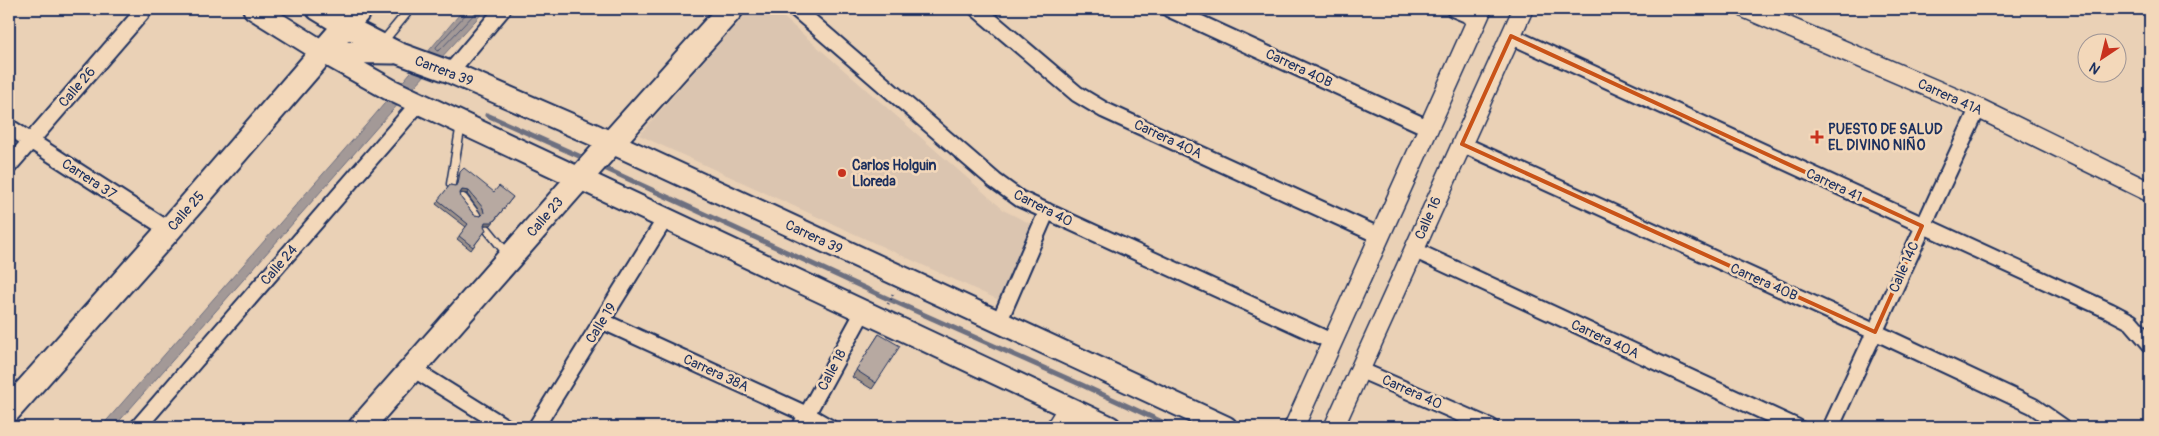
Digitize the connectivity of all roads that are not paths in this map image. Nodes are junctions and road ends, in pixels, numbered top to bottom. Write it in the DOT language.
graph roads {
  1 [pos="145,9"];
  2 [pos="254,9"];
  3 [pos="317,9"];
  4 [pos="360,9"];
  5 [pos="410,9"];
  6 [pos="503,9"];
  7 [pos="731,9"];
  8 [pos="796,9"];
  9 [pos="977,9"];
  10 [pos="1169,9"];
  11 [pos="1454,9"];
  12 [pos="1523,9"];
  13 [pos="1747,9"];
  14 [pos="1480,14"];
  15 [pos="1774,14"];
  16 [pos="345,26"];
  17 [pos="1511,36"];
  18 [pos="323,52"];
  19 [pos="392,53"];
  20 [pos="443,70"];
  21 [pos="416,101"];
  22 [pos="1978,108"];
  23 [pos="461,123"];
  24 [pos="9,127"];
  25 [pos="1429,128"];
  26 [pos="30,141"];
  27 [pos="1462,144"];
  28 [pos="609,146"];
  29 [pos="9,166"];
  30 [pos="584,173"];
  31 [pos="451,184"];
  32 [pos="2150,192"];
  33 [pos="463,198"];
  34 [pos="1047,211"];
  35 [pos="476,215"];
  36 [pos="665,219"];
  37 [pos="1922,226"];
  38 [pos="487,229"];
  39 [pos="169,230"];
  40 [pos="1380,236"];
  41 [pos="1414,250"];
  42 [pos="510,257"];
  43 [pos="863,312"];
  44 [pos="602,321"];
  45 [pos="999,322"];
  46 [pos="1875,332"];
  47 [pos="1333,342"];
  48 [pos="2150,344"];
  49 [pos="413,370"];
  50 [pos="1360,370"];
  51 [pos="10,405"];
  52 [pos="1068,408"];
  53 [pos="804,421"];
  54 [pos="138,427"];
  55 [pos="361,427"];
  56 [pos="506,427"];
  57 [pos="536,427"];
  58 [pos="829,427"];
  59 [pos="1056,427"];
  60 [pos="1110,427"];
  61 [pos="1226,427"];
  62 [pos="1294,427"];
  63 [pos="1334,427"];
  64 [pos="1492,427"];
  65 [pos="1797,427"];
  66 [pos="1831,427"];
  67 [pos="2062,427"];
  1 -- 26 [label="street, Calle 26"];
  2 -- 18 [label="main road"];
  3 -- 16 [label="main road, Carrera 39"];
  4 -- 16 [label="main road, Calle 25"];
  5 -- 19 [label="lane"];
  6 -- 20 [label="street"];
  7 -- 28 [label="main road, Calle 23"];
  8 -- 34 [label="street, Carrera 40"];
  9 -- 40 [label="street, Carrera 40A"];
  10 -- 25 [label="street, Carrera 40B"];
  11 -- 14 [label="street"];
  12 -- 17 [label="street, Calle 16"];
  13 -- 15 [label="street, Carrera 41A"];
  14 -- 25 [label="street"];
  15 -- 22 [label="street, Carrera 41A"];
  16 -- 18 [label="main road, Calle 25"];
  16 -- 19 [label="main road, Carrera 39"];
  17 -- 27 [label="street, Calle 16"];
  17 -- 37 [label="street, Carrera 41"];
  18 -- 19 [label="main road, Carrera 39"];
  18 -- 21 [label="main road"];
  18 -- 39 [label="main road, Calle 25"];
  19 -- 20 [label="main road, Carrera 39"];
  20 -- 28 [label="main road, Carrera 39"];
  21 -- 23 [label="main road"];
  21 -- 54 [label="street, Calle 24"];
  22 -- 32 [label="street, Carrera 41A"];
  22 -- 37 [label="street, Calle 14C"];
  23 -- 30 [label="main road"];
  23 -- 31 [label="lane"];
  24 -- 26 [label="street, Carrera 37"];
  25 -- 40 [label="street"];
  26 -- 29 [label="street, Calle 26"];
  26 -- 39 [label="street, Carrera 37"];
  27 -- 41 [label="street, Calle 16"];
  27 -- 46 [label="street, Carrera 40B"];
  28 -- 30 [label="main road, Calle 23"];
  28 -- 45 [label="main road, Carrera 39"];
  30 -- 36 [label="main road"];
  30 -- 42 [label="main road, Calle 23"];
  33 -- 35 [label="lane"];
  34 -- 45 [label="street"];
  34 -- 47 [label="street, Carrera 40"];
  36 -- 43 [label="main road"];
  36 -- 44 [label="street, Calle 19"];
  37 -- 46 [label="street, Calle 14C"];
  37 -- 48 [label="street, Carrera 41"];
  38 -- 42 [label="lane"];
  39 -- 51 [label="main road, Calle 25"];
  40 -- 47 [label="street"];
  41 -- 50 [label="street, Calle 16"];
  41 -- 65 [label="street, Carrera 40A"];
  42 -- 49 [label="main road, Calle 23"];
  43 -- 52 [label="main road"];
  43 -- 53 [label="street, Calle 18"];
  44 -- 53 [label="street, Carrera 38A"];
  44 -- 57 [label="street, Calle 19"];
  45 -- 61 [label="main road, Carrera 39"];
  46 -- 66 [label="street, Calle 14C"];
  46 -- 67 [label="street, Carrera 40B"];
  47 -- 62 [label="street"];
  49 -- 55 [label="main road, Calle 23"];
  49 -- 56 [label="street"];
  50 -- 63 [label="street, Calle 16"];
  50 -- 64 [label="street, Carrera 40"];
  52 -- 59 [label="street"];
  52 -- 60 [label="main road"];
  53 -- 58 [label="street, Carrera 38A"];
}
